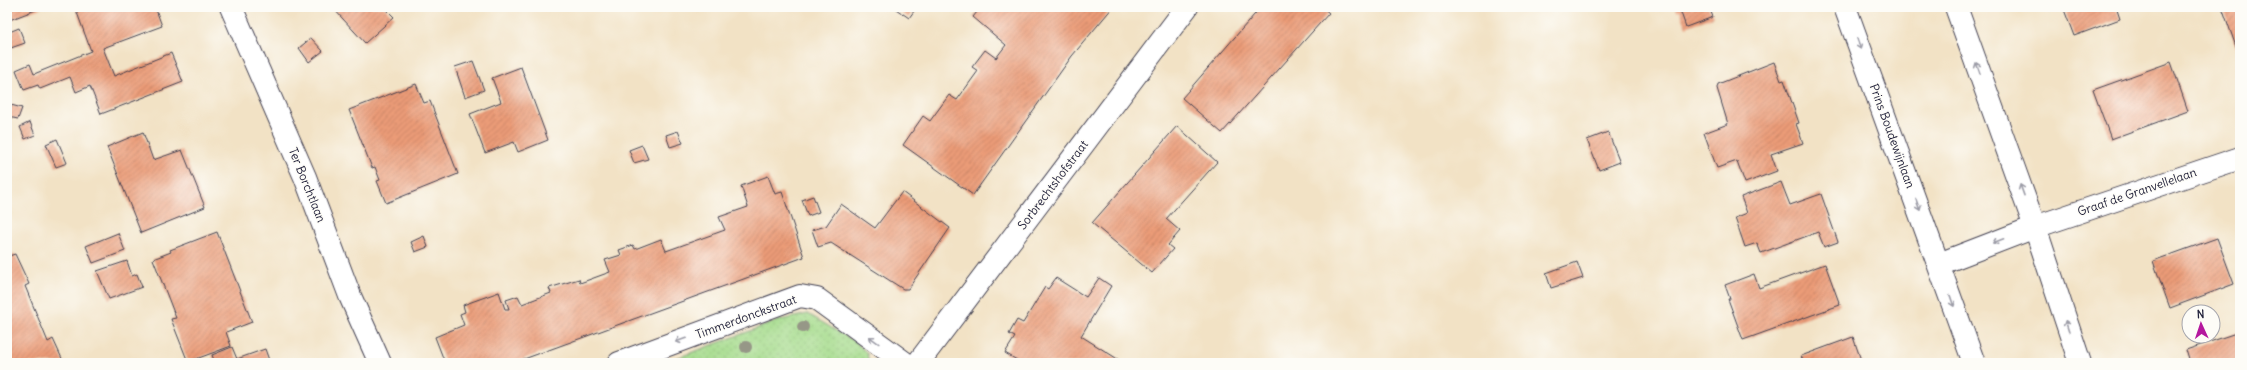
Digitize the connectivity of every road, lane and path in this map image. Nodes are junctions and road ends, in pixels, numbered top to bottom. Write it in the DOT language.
graph roads {
  1 [pos="231,7"];
  2 [pos="1187,7"];
  3 [pos="1845,7"];
  4 [pos="1956,7"];
  5 [pos="2240,158"];
  6 [pos="2035,227"];
  7 [pos="1939,264"];
  8 [pos="380,363"];
  9 [pos="619,363"];
  10 [pos="905,363"];
  11 [pos="918,363"];
  12 [pos="1974,363"];
  13 [pos="2080,363"];
  1 -- 8 [label="street, Ter Borchtlaan"];
  2 -- 11 [label="street, Sorbrechtshofstraat"];
  3 -- 7 [label="street, Prins Boudewijnlaan, one-way"];
  6 -- 4 [label="street, one-way"];
  5 -- 6 [label="street, Graaf de Granvellelaan"];
  6 -- 7 [label="street, one-way"];
  13 -- 6 [label="street, one-way"];
  7 -- 12 [label="street, Prins Boudewijnlaan, one-way"];
  10 -- 9 [label="street, Timmerdonckstraat, one-way"];
}
